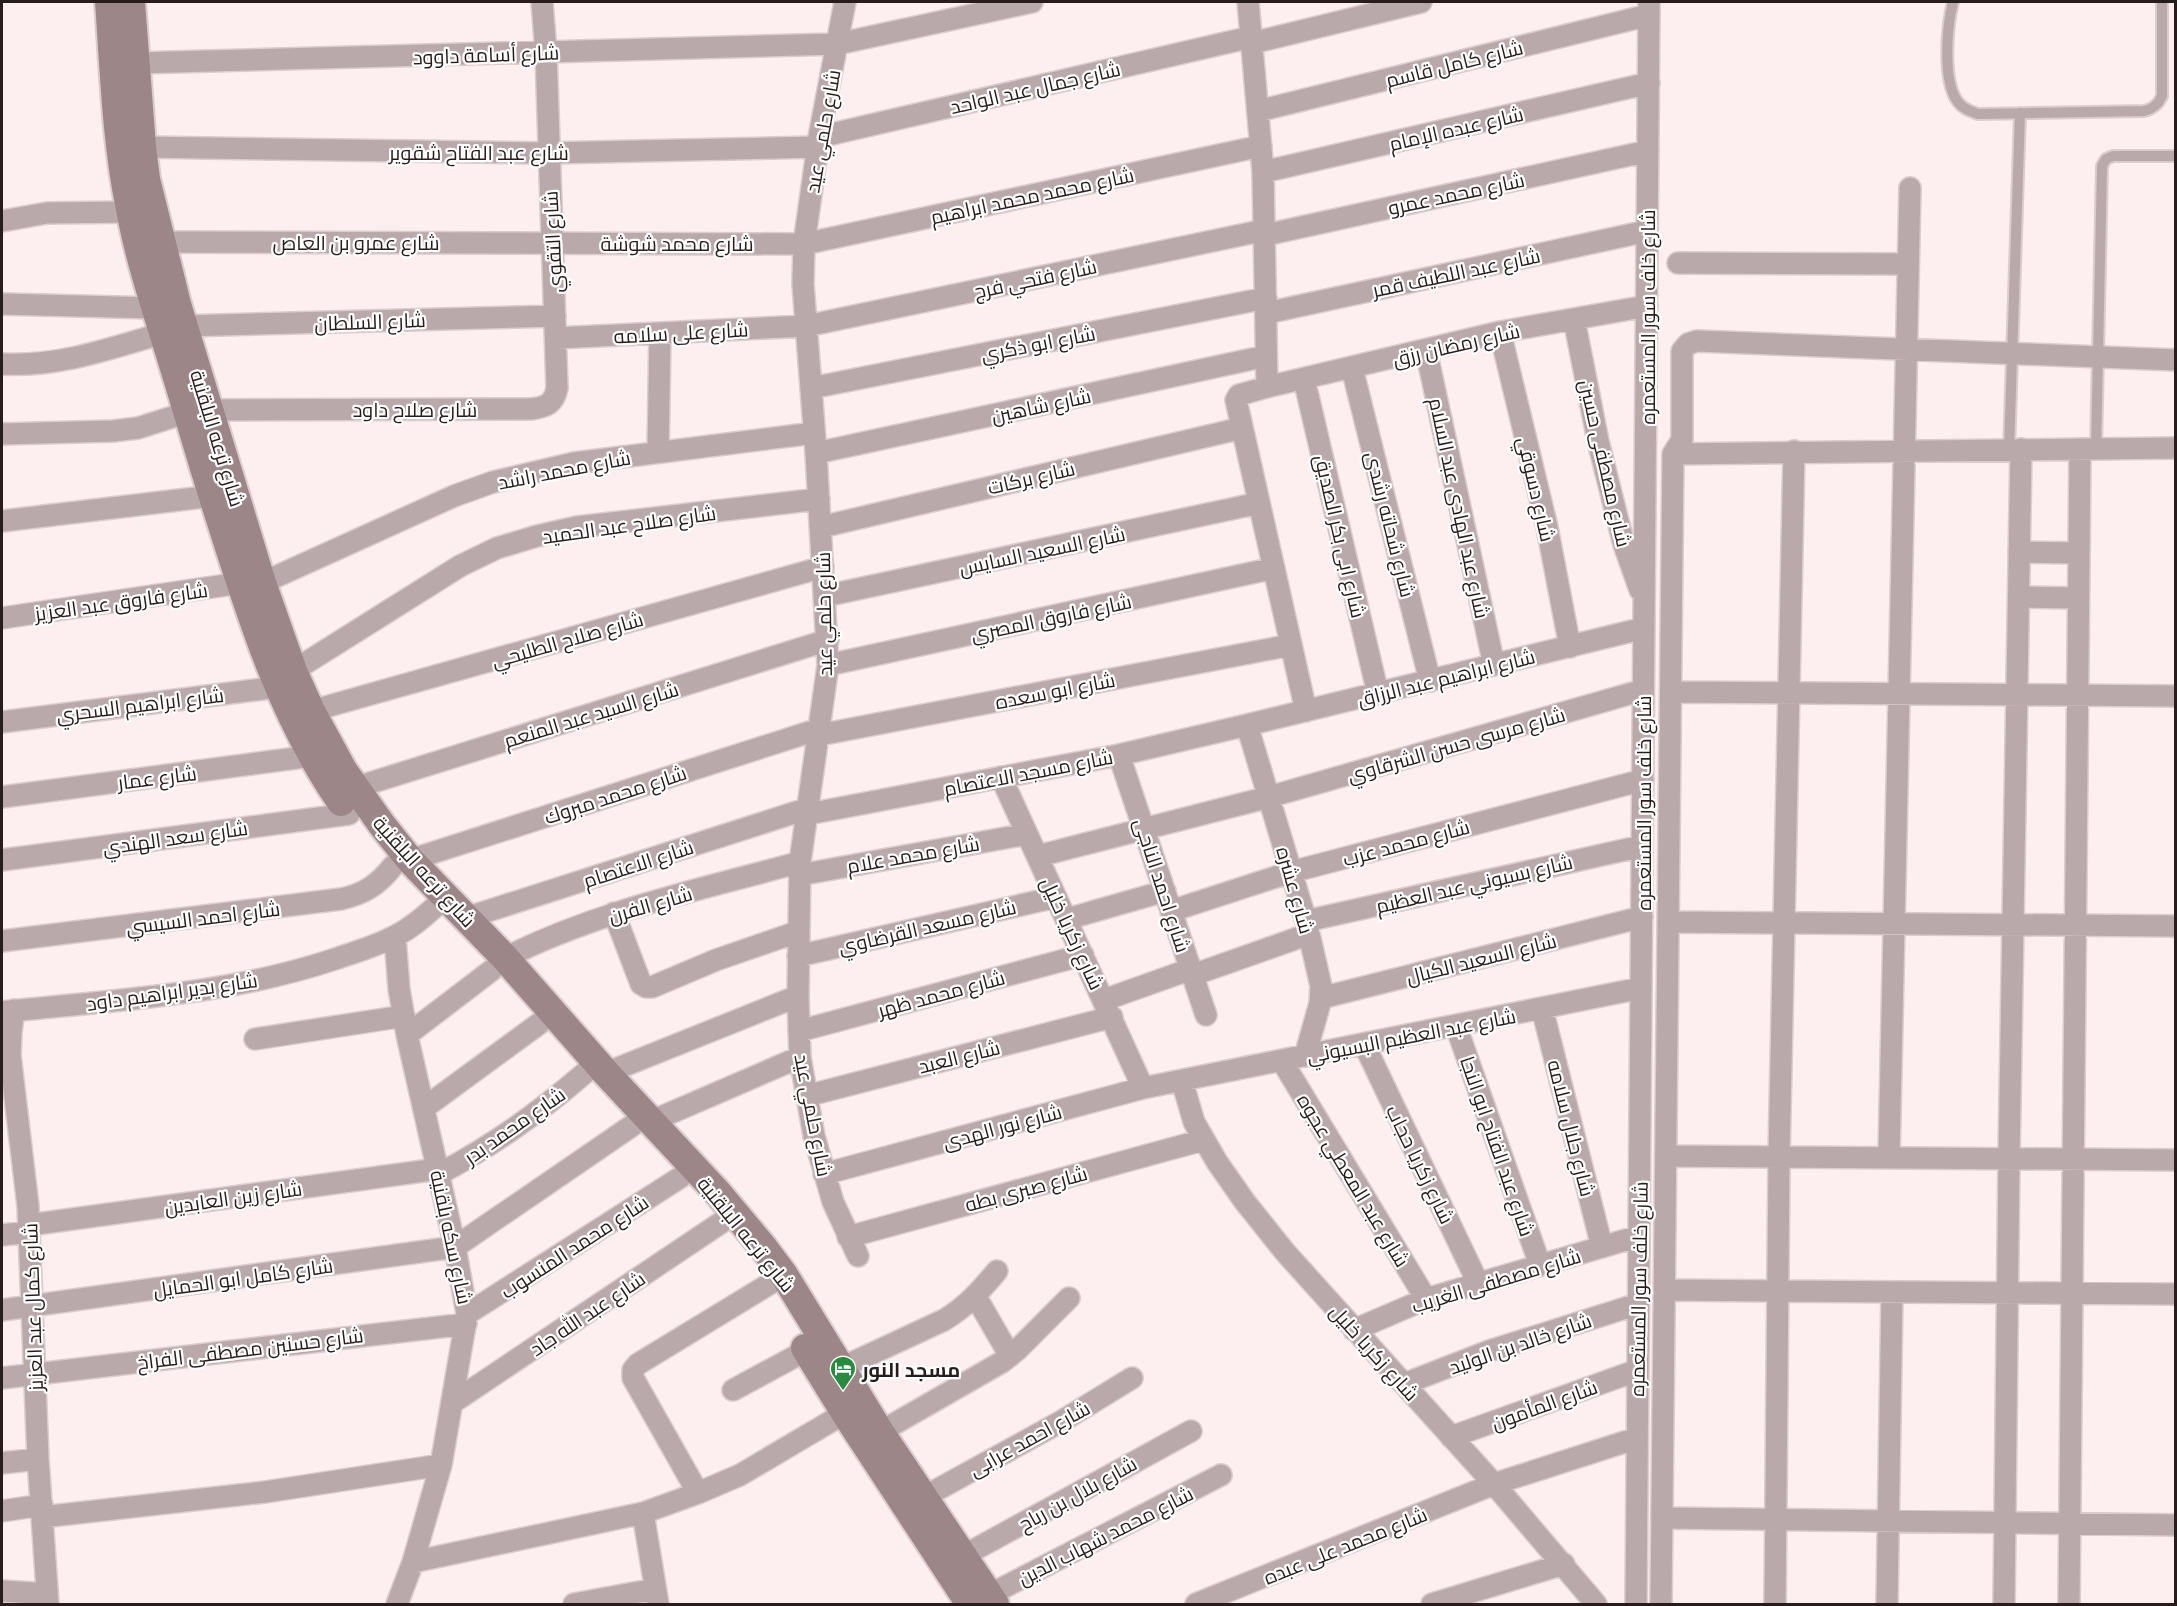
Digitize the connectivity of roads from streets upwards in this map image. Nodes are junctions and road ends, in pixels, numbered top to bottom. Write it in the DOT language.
graph roads {
  1 [pos="109,2"];
  2 [pos="131,2"];
  3 [pos="542,2"];
  4 [pos="845,2"];
  5 [pos="1032,2"];
  6 [pos="1248,2"];
  7 [pos="1421,2"];
  8 [pos="1649,8"];
  9 [pos="1251,40"];
  10 [pos="837,44"];
  11 [pos="546,52"];
  12 [pos="136,63"];
  13 [pos="1649,84"];
  14 [pos="1258,111"];
  15 [pos="818,142"];
  16 [pos="1261,146"];
  17 [pos="142,147"];
  18 [pos="1648,151"];
  19 [pos="548,153"];
  20 [pos="1263,172"];
  21 [pos="1910,188"];
  22 [pos="130,212"];
  23 [pos="2,221"];
  24 [pos="1647,231"];
  25 [pos="1265,233"];
  26 [pos="161,242"];
  27 [pos="551,242"];
  28 [pos="804,244"];
  29 [pos="1678,263"];
  30 [pos="1908,264"];
  31 [pos="2,303"];
  32 [pos="1266,305"];
  33 [pos="1647,306"];
  34 [pos="555,316"];
  35 [pos="1574,319"];
  36 [pos="168,322"];
  37 [pos="806,326"];
  38 [pos="1500,332"];
  39 [pos="660,333"];
  40 [pos="556,338"];
  41 [pos="1426,350"];
  42 [pos="1906,350"];
  43 [pos="1266,356"];
  44 [pos="2175,360"];
  45 [pos="2,364"];
  46 [pos="1352,368"];
  47 [pos="1304,379"];
  48 [pos="1266,387"];
  49 [pos="811,388"];
  50 [pos="199,411"];
  51 [pos="1242,428"];
  52 [pos="2,434"];
  53 [pos="815,443"];
  54 [pos="2175,448"];
  55 [pos="2088,449"];
  56 [pos="1905,450"];
  57 [pos="2015,450"];
  58 [pos="1794,451"];
  59 [pos="658,452"];
  60 [pos="1673,454"];
  61 [pos="213,496"];
  62 [pos="819,499"];
  63 [pos="1259,503"];
  64 [pos="2,521"];
  65 [pos="821,527"];
  66 [pos="2019,552"];
  67 [pos="2079,553"];
  68 [pos="823,567"];
  69 [pos="1274,568"];
  70 [pos="251,583"];
  71 [pos="825,596"];
  72 [pos="2019,597"];
  73 [pos="2078,598"];
  74 [pos="1644,604"];
  75 [pos="2,618"];
  76 [pos="1644,628"];
  77 [pos="828,640"];
  78 [pos="1291,645"];
  79 [pos="1570,647"];
  80 [pos="828,665"];
  81 [pos="1494,665"];
  82 [pos="286,679"];
  83 [pos="1430,681"];
  84 [pos="1643,690"];
  85 [pos="1671,692"];
  86 [pos="1789,693"];
  87 [pos="1899,693"];
  88 [pos="1378,694"];
  89 [pos="2017,695"];
  90 [pos="2077,695"];
  91 [pos="2175,696"];
  92 [pos="311,711"];
  93 [pos="1306,711"];
  94 [pos="2,722"];
  95 [pos="1247,726"];
  96 [pos="819,732"];
  97 [pos="1119,754"];
  98 [pos="312,756"];
  99 [pos="1001,777"];
  100 [pos="1643,780"];
  101 [pos="2,797"];
  102 [pos="1269,797"];
  103 [pos="352,801"];
  104 [pos="808,811"];
  105 [pos="1144,830"];
  106 [pos="1027,834"];
  107 [pos="1642,846"];
  108 [pos="1038,856"];
  109 [pos="2,860"];
  110 [pos="402,863"];
  111 [pos="800,869"];
  112 [pos="1291,872"];
  113 [pos="1165,891"];
  114 [pos="1056,897"];
  115 [pos="440,903"];
  116 [pos="1171,911"];
  117 [pos="614,913"];
  118 [pos="1642,917"];
  119 [pos="466,918"];
  120 [pos="1067,919"];
  121 [pos="1668,922"];
  122 [pos="1784,923"];
  123 [pos="1894,924"];
  124 [pos="2013,925"];
  125 [pos="2075,925"];
  126 [pos="2175,926"];
  127 [pos="1307,927"];
  128 [pos="797,932"];
  129 [pos="395,936"];
  130 [pos="2,941"];
  131 [pos="1083,955"];
  132 [pos="798,956"];
  133 [pos="498,964"];
  134 [pos="1192,972"];
  135 [pos="1641,988"];
  136 [pos="798,996"];
  137 [pos="1321,998"];
  138 [pos="1542,1008"];
  139 [pos="1108,1009"];
  140 [pos="8,1011"];
  141 [pos="1206,1015"];
  142 [pos="540,1023"];
  143 [pos="406,1025"];
  144 [pos="1456,1026"];
  145 [pos="799,1031"];
  146 [pos="255,1039"];
  147 [pos="1364,1044"];
  148 [pos="1305,1056"];
  149 [pos="800,1057"];
  150 [pos="1282,1061"];
  151 [pos="596,1072"];
  152 [pos="8,1078"];
  153 [pos="1182,1081"];
  154 [pos="1143,1089"];
  155 [pos="806,1096"];
  156 [pos="424,1108"];
  157 [pos="642,1123"];
  158 [pos="1203,1140"];
  159 [pos="11,1150"];
  160 [pos="1666,1156"];
  161 [pos="1779,1156"];
  162 [pos="1889,1157"];
  163 [pos="2009,1158"];
  164 [pos="2073,1159"];
  165 [pos="2175,1160"];
  166 [pos="438,1171"];
  167 [pos="824,1173"];
  168 [pos="681,1177"];
  169 [pos="722,1222"];
  170 [pos="29,1229"];
  171 [pos="2,1235"];
  172 [pos="1639,1236"];
  173 [pos="853,1246"];
  174 [pos="455,1247"];
  175 [pos="1602,1247"];
  176 [pos="1540,1265"];
  177 [pos="997,1271"];
  178 [pos="777,1280"];
  179 [pos="1478,1283"];
  180 [pos="1664,1290"];
  181 [pos="1778,1291"];
  182 [pos="1892,1292"];
  183 [pos="2007,1293"];
  184 [pos="2072,1293"];
  185 [pos="2175,1294"];
  186 [pos="976,1297"];
  187 [pos="1070,1298"];
  188 [pos="1426,1299"];
  189 [pos="1638,1304"];
  190 [pos="32,1307"];
  191 [pos="2,1311"];
  192 [pos="466,1319"];
  193 [pos="1354,1330"];
  194 [pos="807,1350"];
  195 [pos="1010,1356"];
  196 [pos="841,1368"];
  197 [pos="1638,1370"];
  198 [pos="34,1373"];
  199 [pos="2,1378"];
  200 [pos="1132,1378"];
  201 [pos="1404,1384"];
  202 [pos="733,1390"];
  203 [pos="452,1403"];
  204 [pos="845,1413"];
  205 [pos="1191,1431"];
  206 [pos="880,1432"];
  207 [pos="1451,1437"];
  208 [pos="1637,1438"];
  209 [pos="38,1459"];
  210 [pos="2,1463"];
  211 [pos="441,1465"];
  212 [pos="1221,1475"];
  213 [pos="1494,1484"];
  214 [pos="698,1493"];
  215 [pos="924,1497"];
  216 [pos="2,1511"];
  217 [pos="42,1511"];
  218 [pos="643,1513"];
  219 [pos="1662,1518"];
  220 [pos="1776,1520"];
  221 [pos="1888,1521"];
  222 [pos="2005,1522"];
  223 [pos="2070,1524"];
  224 [pos="2175,1525"];
  225 [pos="963,1556"];
  226 [pos="413,1562"];
  227 [pos="1564,1564"];
  228 [pos="2,1591"];
  229 [pos="657,1597"];
  230 [pos="47,1599"];
  231 [pos="978,1602"];
  232 [pos="397,1605"];
  233 [pos="574,1605"];
  234 [pos="1196,1605"];
  235 [pos="1432,1605"];
  236 [pos="1596,1605"];
  237 [pos="1636,1605"];
  238 [pos="1661,1605"];
  239 [pos="1775,1605"];
  240 [pos="1887,1605"];
  241 [pos="2004,1605"];
  242 [pos="2069,1605"];
  1 -- 22 [label="street, شارع ترعه البلقنية"];
  2 -- 12 [label="street, شارع ترعه البلقنية"];
  3 -- 11 [label="street, شارع التقوي"];
  4 -- 10 [label="street, شارع حلمي عيد"];
  5 -- 10 [label="street, شارع أسامة داوود"];
  6 -- 9 [label="street"];
  7 -- 9 [label="street, شارع جمال عبد الواحد"];
  8 -- 13 [label="street, شارع خلف سور المستعمره"];
  8 -- 14 [label="street, شارع كامل قاسم"];
  9 -- 14 [label="street"];
  9 -- 15 [label="street, شارع جمال عبد الواحد"];
  10 -- 11 [label="street, شارع أسامة داوود"];
  10 -- 15 [label="street, شارع حلمي عيد"];
  11 -- 12 [label="street, شارع أسامة داوود"];
  11 -- 19 [label="street, شارع التقوي"];
  12 -- 17 [label="street, شارع ترعه البلقنية"];
  13 -- 18 [label="street, شارع خلف سور المستعمره"];
  13 -- 20 [label="street, شارع عبده الإمام"];
  14 -- 16 [label="street"];
  15 -- 19 [label="street, شارع عبد الفتاح شقوير"];
  15 -- 28 [label="street, شارع حلمي عيد"];
  16 -- 20 [label="street"];
  16 -- 28 [label="street, شارع محمد محمد ابراهيم"];
  17 -- 19 [label="street, شارع عبد الفتاح شقوير"];
  17 -- 26 [label="street, شارع ترعه البلقنية"];
  18 -- 24 [label="street, شارع خلف سور المستعمره"];
  18 -- 25 [label="street, شارع محمد عمرو"];
  19 -- 27 [label="street, شارع التقوي"];
  20 -- 25 [label="street"];
  21 -- 30 [label="street"];
  22 -- 23 [label="street"];
  22 -- 36 [label="street, شارع ترعه البلقنية"];
  24 -- 32 [label="street, شارع عبد اللطيف قمر"];
  24 -- 33 [label="street, شارع خلف سور المستعمره"];
  25 -- 32 [label="street"];
  25 -- 37 [label="street, شارع فتحي فرج"];
  26 -- 27 [label="street, شارع عمرو بن العاص"];
  26 -- 36 [label="street, شارع ترعه البلقنية"];
  27 -- 28 [label="street, شارع محمد شوشة"];
  27 -- 34 [label="street, شارع التقوي"];
  28 -- 37 [label="street, شارع حلمي عيد"];
  29 -- 30 [label="street"];
  30 -- 42 [label="street"];
  31 -- 36 [label="street"];
  32 -- 43 [label="street"];
  32 -- 49 [label="street, شارع ابو ذكري"];
  33 -- 35 [label="street, شارع رمضان رزق"];
  33 -- 74 [label="street, شارع خلف سور المستعمره"];
  34 -- 36 [label="street, شارع السلطان"];
  34 -- 40 [label="street, شارع التقوي"];
  35 -- 38 [label="street, شارع رمضان رزق"];
  35 -- 74 [label="street, شارع مصطفى حسين"];
  36 -- 45 [label="street"];
  36 -- 50 [label="street, شارع ترعه البلقنية"];
  37 -- 39 [label="street, شارع على سلامه"];
  37 -- 49 [label="street, شارع حلمي عيد"];
  38 -- 41 [label="street, شارع رمضان رزق"];
  38 -- 79 [label="street, شارع دسوقي"];
  39 -- 40 [label="street, شارع على سلامه"];
  39 -- 59 [label="street"];
  40 -- 50 [label="street, شارع صلاح داود"];
  41 -- 46 [label="street, شارع رمضان رزق"];
  41 -- 81 [label="street, شارع عبد الهادى عبد السلام"];
  42 -- 44 [label="street"];
  42 -- 56 [label="street"];
  42 -- 60 [label="street"];
  43 -- 48 [label="street"];
  43 -- 53 [label="street, شارع شاهين"];
  46 -- 47 [label="street, شارع رمضان رزق"];
  46 -- 83 [label="street, شارع شحاته رشدى"];
  47 -- 48 [label="street, شارع رمضان رزق"];
  47 -- 88 [label="street, شارع ابى بكر الصديق"];
  48 -- 51 [label="street, شارع رمضان رزق"];
  49 -- 53 [label="street, شارع حلمي عيد"];
  50 -- 52 [label="street, شارع صلاح داود"];
  50 -- 61 [label="street, شارع ترعه البلقنية"];
  50 -- 70 [label="street, شارع ترعه البلقنية"];
  51 -- 63 [label="street"];
  51 -- 65 [label="street, شارع بركات"];
  53 -- 59 [label="street, شارع محمد راشد"];
  53 -- 62 [label="street, شارع حلمي عيد"];
  54 -- 55 [label="street"];
  55 -- 57 [label="street"];
  55 -- 67 [label="street"];
  56 -- 57 [label="street"];
  56 -- 58 [label="street"];
  56 -- 87 [label="street"];
  57 -- 66 [label="street"];
  58 -- 60 [label="street"];
  58 -- 86 [label="street"];
  59 -- 70 [label="street, شارع محمد راشد"];
  60 -- 85 [label="street"];
  61 -- 64 [label="street"];
  61 -- 70 [label="street, شارع ترعه البلقنية"];
  62 -- 65 [label="street, شارع حلمي عيد"];
  62 -- 82 [label="street, شارع صلاح عبد الحميد"];
  63 -- 69 [label="street"];
  63 -- 71 [label="street, شارع السعيد السايس"];
  65 -- 68 [label="street, شارع حلمي عيد"];
  66 -- 67 [label="street"];
  66 -- 72 [label="street"];
  67 -- 73 [label="street"];
  68 -- 71 [label="street, شارع حلمي عيد"];
  68 -- 92 [label="street, شارع صلاح الطليحي"];
  69 -- 78 [label="street"];
  69 -- 80 [label="street, شارع فاروق المصري"];
  70 -- 75 [label="street, شارع فاروق عبد العزيز"];
  70 -- 82 [label="street, شارع ترعه البلقنية"];
  71 -- 77 [label="street, شارع حلمي عيد"];
  72 -- 73 [label="street"];
  72 -- 89 [label="street"];
  73 -- 90 [label="street"];
  74 -- 76 [label="street, شارع خلف سور المستعمره"];
  76 -- 79 [label="street, شارع ابراهيم عبد الرزاق"];
  76 -- 84 [label="street, شارع خلف سور المستعمره"];
  77 -- 80 [label="street, شارع حلمي عيد"];
  77 -- 103 [label="street, شارع السيد عبد المنعم"];
  78 -- 93 [label="street"];
  78 -- 96 [label="street, شارع ابو سعده"];
  79 -- 81 [label="street, شارع ابراهيم عبد الرزاق"];
  80 -- 96 [label="street, شارع حلمي عيد"];
  81 -- 83 [label="street, شارع ابراهيم عبد الرزاق"];
  82 -- 92 [label="street, شارع ترعه البلقنية"];
  82 -- 94 [label="street, شارع ابراهيم السحري"];
  82 -- 98 [label="street, شارع ترعه البلقنية"];
  83 -- 88 [label="street, شارع ابراهيم عبد الرزاق"];
  84 -- 100 [label="street, شارع خلف سور المستعمره"];
  84 -- 102 [label="street, شارع مرسى حسن الشرقاوي"];
  85 -- 86 [label="street"];
  85 -- 121 [label="street"];
  86 -- 87 [label="street"];
  86 -- 122 [label="street"];
  87 -- 89 [label="street"];
  87 -- 123 [label="street"];
  88 -- 93 [label="street, شارع ابراهيم عبد الرزاق"];
  89 -- 90 [label="street"];
  89 -- 124 [label="street"];
  90 -- 91 [label="street"];
  90 -- 125 [label="street"];
  92 -- 103 [label="street, شارع ترعه البلقنية"];
  93 -- 95 [label="street, شارع ابراهيم عبد الرزاق"];
  95 -- 97 [label="street, شارع مسجد الاعتصام"];
  95 -- 102 [label="street, شارع عشره"];
  96 -- 104 [label="street, شارع حلمي عيد"];
  96 -- 110 [label="street, شارع محمد مبروك"];
  97 -- 99 [label="street, شارع مسجد الاعتصام"];
  97 -- 105 [label="street, شارع احمد الناجى"];
  98 -- 101 [label="street, شارع عمار"];
  98 -- 103 [label="street, شارع ترعه البلقنية"];
  99 -- 104 [label="street, شارع مسجد الاعتصام"];
  99 -- 106 [label="street, شارع زكريا خليل"];
  100 -- 107 [label="street, شارع خلف سور المستعمره"];
  100 -- 112 [label="street, شارع محمد عزب"];
  102 -- 105 [label="street, شارع مرسى حسن الشرقاوي"];
  102 -- 112 [label="street, شارع عشره"];
  103 -- 109 [label="street, شارع سعد الهندي"];
  103 -- 110 [label="street, شارع ترعه البلقنية"];
  104 -- 111 [label="street, شارع حلمي عيد"];
  104 -- 119 [label="street, شارع الاعتصام"];
  105 -- 108 [label="street, شارع مرسى حسن الشرقاوي"];
  105 -- 113 [label="street, شارع احمد الناجى"];
  106 -- 108 [label="street, شارع زكريا خليل"];
  106 -- 111 [label="street, شارع محمد علام"];
  107 -- 118 [label="street, شارع خلف سور المستعمره"];
  107 -- 127 [label="street, شارع بسيوني عبد العظيم"];
  108 -- 114 [label="street, شارع زكريا خليل"];
  110 -- 115 [label="street, شارع ترعه البلقنية"];
  110 -- 130 [label="street, شارع احمد السيسي"];
  111 -- 117 [label="street, شارع الفرن"];
  111 -- 128 [label="street, شارع حلمي عيد"];
  112 -- 116 [label="street, شارع محمد عزب"];
  112 -- 127 [label="street, شارع عشره"];
  113 -- 116 [label="street, شارع احمد الناجى"];
  113 -- 120 [label="street"];
  114 -- 120 [label="street, شارع زكريا خليل"];
  114 -- 132 [label="street, شارع مسعد القرضاوي"];
  115 -- 119 [label="street, شارع ترعه البلقنية"];
  115 -- 129 [label="street, شارع بدير ابراهيم داود"];
  115 -- 133 [label="street, شارع ترعه البلقنية"];
  116 -- 134 [label="street, شارع احمد الناجى"];
  117 -- 128 [label="street"];
  117 -- 133 [label="street, شارع الفرن"];
  118 -- 135 [label="street, شارع خلف سور المستعمره"];
  118 -- 137 [label="street, شارع السعيد الكيال"];
  119 -- 133 [label="street, شارع ترعه البلقنية"];
  120 -- 131 [label="street, شارع زكريا خليل"];
  121 -- 122 [label="street"];
  121 -- 160 [label="street"];
  122 -- 123 [label="street"];
  122 -- 161 [label="street"];
  123 -- 124 [label="street"];
  123 -- 162 [label="street"];
  124 -- 125 [label="street"];
  124 -- 163 [label="street"];
  125 -- 126 [label="street"];
  125 -- 164 [label="street"];
  127 -- 134 [label="street, شارع بسيوني عبد العظيم"];
  127 -- 137 [label="street, شارع عشره"];
  128 -- 132 [label="street, شارع حلمي عيد"];
  129 -- 140 [label="street, شارع بدير ابراهيم داود"];
  129 -- 143 [label="street, شارع سكه بلقنية"];
  131 -- 139 [label="street, شارع زكريا خليل"];
  131 -- 145 [label="street, شارع محمد ظهر"];
  132 -- 136 [label="street, شارع حلمي عيد"];
  133 -- 142 [label="street, شارع ترعه البلقنية"];
  133 -- 143 [label="street, شارع الفرن"];
  133 -- 151 [label="street, شارع ترعه البلقنية"];
  134 -- 139 [label="street, شارع العبد"];
  134 -- 141 [label="street, شارع احمد الناجى"];
  135 -- 138 [label="street, شارع عبد العظيم البسيوني"];
  135 -- 172 [label="street, شارع خلف سور المستعمره"];
  136 -- 145 [label="street, شارع حلمي عيد"];
  136 -- 151 [label="street, شارع محمد بدر"];
  137 -- 148 [label="street, شارع عشره"];
  138 -- 144 [label="street, شارع عبد العظيم البسيوني"];
  138 -- 175 [label="street, شارع جلال سلامه"];
  139 -- 154 [label="street, شارع زكريا خليل"];
  139 -- 155 [label="street, شارع العبد"];
  140 -- 152 [label="street, شارع كمال عبد العزيز"];
  142 -- 151 [label="street, شارع ترعه البلقنية"];
  142 -- 156 [label="street"];
  143 -- 146 [label="street"];
  143 -- 156 [label="street, شارع سكه بلقنية"];
  144 -- 147 [label="street, شارع عبد العظيم البسيوني"];
  144 -- 176 [label="street, شارع عبد الفتاح ابو النجا"];
  145 -- 149 [label="street, شارع حلمي عيد"];
  147 -- 148 [label="street, شارع عبد العظيم البسيوني"];
  147 -- 179 [label="street, شارع زكريا حجاب"];
  148 -- 150 [label="street, شارع عبد العظيم البسيوني"];
  149 -- 155 [label="street, شارع حلمي عيد"];
  149 -- 157 [label="street"];
  150 -- 153 [label="street, شارع عبد العظيم البسيوني"];
  150 -- 188 [label="street, شارع عبد المعطي عجوه"];
  151 -- 157 [label="street, شارع ترعه البلقنية"];
  151 -- 166 [label="street, شارع محمد بدر"];
  152 -- 159 [label="street, شارع كمال عبد العزيز"];
  153 -- 154 [label="street, شارع نور الهدى"];
  153 -- 158 [label="street, شارع زكريا خليل"];
  154 -- 167 [label="street, شارع نور الهدى"];
  155 -- 167 [label="street, شارع حلمي عيد"];
  156 -- 166 [label="street, شارع سكه بلقنية"];
  157 -- 168 [label="street, شارع ترعه البلقنية"];
  157 -- 174 [label="street"];
  157 -- 178 [label="street, شارع ترعه البلقنية"];
  158 -- 173 [label="street, شارع صبرى بطه"];
  158 -- 193 [label="street, شارع زكريا خليل"];
  159 -- 170 [label="street, شارع كمال عبد العزيز"];
  160 -- 161 [label="street"];
  160 -- 180 [label="street"];
  161 -- 162 [label="street"];
  161 -- 181 [label="street"];
  162 -- 163 [label="street"];
  163 -- 164 [label="street"];
  163 -- 183 [label="street"];
  164 -- 165 [label="street"];
  164 -- 184 [label="street"];
  166 -- 170 [label="street, شارع زين العابدين"];
  166 -- 174 [label="street, شارع سكه بلقنية"];
  167 -- 173 [label="street, شارع حلمي عيد"];
  168 -- 169 [label="street, شارع ترعه البلقنية"];
  168 -- 192 [label="street, شارع محمد المنسوب"];
  169 -- 178 [label="street, شارع ترعه البلقنية"];
  169 -- 203 [label="street, شارع عبد الله جاد"];
  170 -- 171 [label="street, شارع زين العابدين"];
  170 -- 190 [label="street, شارع كمال عبد العزيز"];
  172 -- 175 [label="street, شارع مصطفى الغريب"];
  172 -- 189 [label="street, شارع خلف سور المستعمره"];
  174 -- 190 [label="street, شارع كامل ابو الحمايل"];
  174 -- 192 [label="street, شارع سكه بلقنية"];
  175 -- 176 [label="street, شارع مصطفى الغريب"];
  176 -- 179 [label="street, شارع مصطفى الغريب"];
  177 -- 186 [label="street"];
  178 -- 194 [label="street, شارع ترعه البلقنية"];
  178 -- 196 [label="street, شارع ترعه البلقنية"];
  178 -- 214 [label="street"];
  179 -- 188 [label="street, شارع مصطفى الغريب"];
  180 -- 181 [label="street"];
  180 -- 219 [label="street"];
  181 -- 182 [label="street"];
  181 -- 220 [label="street"];
  182 -- 183 [label="street"];
  182 -- 221 [label="street"];
  183 -- 184 [label="street"];
  183 -- 222 [label="street"];
  184 -- 185 [label="street"];
  184 -- 223 [label="street"];
  186 -- 195 [label="street"];
  186 -- 196 [label="street"];
  187 -- 195 [label="street"];
  188 -- 193 [label="street, شارع مصطفى الغريب"];
  189 -- 197 [label="street, شارع خلف سور المستعمره"];
  189 -- 201 [label="street, شارع خالد بن الوليد"];
  190 -- 191 [label="street, شارع كامل ابو الحمايل"];
  190 -- 198 [label="street, شارع كمال عبد العزيز"];
  192 -- 198 [label="street, شارع حسنين مصطفى الفراخ"];
  192 -- 203 [label="street, شارع سكه بلقنية"];
  193 -- 201 [label="street, شارع زكريا خليل"];
  194 -- 202 [label="street"];
  194 -- 204 [label="street, شارع ترعه البلقنية"];
  195 -- 206 [label="street"];
  196 -- 206 [label="street, شارع ترعه البلقنية"];
  197 -- 207 [label="street, شارع المأمون"];
  197 -- 208 [label="street, شارع خلف سور المستعمره"];
  198 -- 199 [label="street, شارع حسنين مصطفى الفراخ"];
  198 -- 209 [label="street, شارع كمال عبد العزيز"];
  200 -- 215 [label="street, شارع احمد عرابى"];
  201 -- 207 [label="street, شارع زكريا خليل"];
  203 -- 211 [label="street, شارع سكه بلقنية"];
  204 -- 214 [label="street"];
  204 -- 231 [label="street, شارع ترعه البلقنية"];
  205 -- 225 [label="street, شارع بلال بن رباح"];
  206 -- 215 [label="street, شارع ترعه البلقنية"];
  207 -- 213 [label="street, شارع زكريا خليل"];
  208 -- 213 [label="street"];
  208 -- 237 [label="street, شارع خلف سور المستعمره"];
  209 -- 210 [label="street"];
  209 -- 217 [label="street, شارع كمال عبد العزيز"];
  211 -- 217 [label="street"];
  211 -- 226 [label="street, شارع سكه بلقنية"];
  212 -- 231 [label="street, شارع محمد شهاب الدين"];
  213 -- 227 [label="street, شارع زكريا خليل"];
  213 -- 234 [label="street, شارع محمد على عبده"];
  214 -- 218 [label="street"];
  215 -- 225 [label="street, شارع ترعه البلقنية"];
  216 -- 217 [label="street"];
  217 -- 230 [label="street, شارع كمال عبد العزيز"];
  218 -- 226 [label="street"];
  218 -- 229 [label="street"];
  219 -- 220 [label="street"];
  219 -- 238 [label="street"];
  220 -- 221 [label="street"];
  220 -- 239 [label="street"];
  221 -- 222 [label="street"];
  221 -- 240 [label="street"];
  222 -- 223 [label="street"];
  222 -- 241 [label="street"];
  223 -- 224 [label="street"];
  223 -- 242 [label="street"];
  225 -- 231 [label="street, شارع ترعه البلقنية"];
  226 -- 232 [label="street, شارع سكه بلقنية"];
  227 -- 235 [label="street"];
  227 -- 236 [label="street, شارع زكريا خليل"];
  228 -- 230 [label="street"];
  229 -- 233 [label="street"];
}
